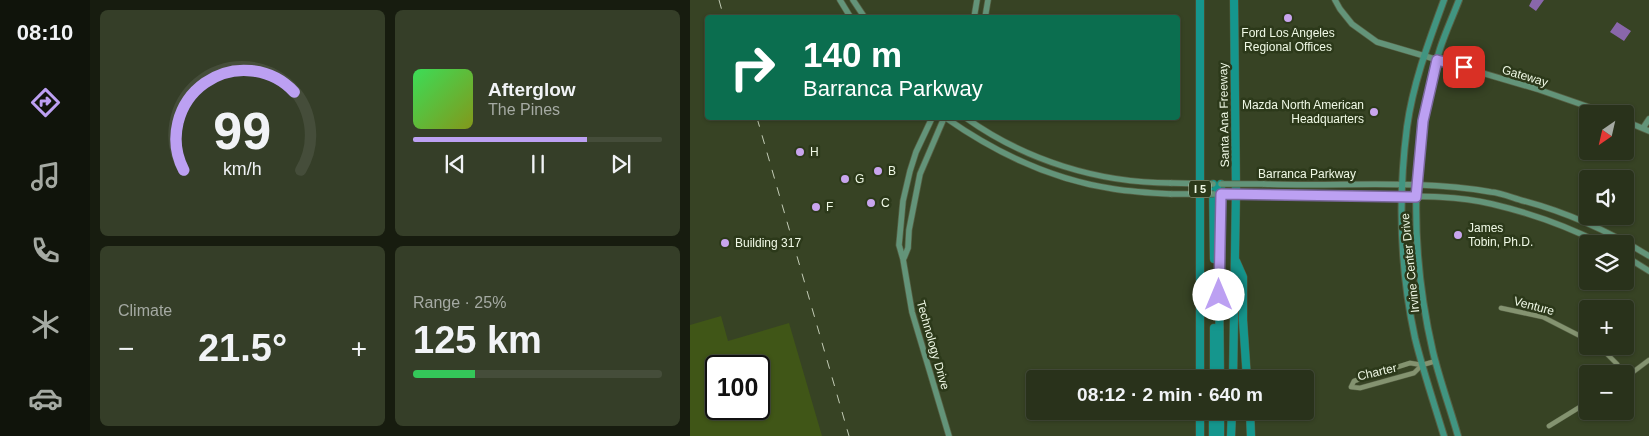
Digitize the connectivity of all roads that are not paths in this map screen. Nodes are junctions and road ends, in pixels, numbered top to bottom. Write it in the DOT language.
graph roads {
  1 [pos="840,0"];
  2 [pos="853,0"];
  3 [pos="977,0"];
  4 [pos="988,0"];
  5 [pos="1200,0"];
  6 [pos="1234,0"];
  7 [pos="1335,0"];
  8 [pos="1444,0"];
  9 [pos="1459,0"];
  10 [pos="849,15"];
  11 [pos="863,15"];
  12 [pos="974,15"];
  13 [pos="986,15"];
  14 [pos="1424,56"];
  15 [pos="1437,60"];
  16 [pos="1582,105"];
  17 [pos="1649,119"];
  18 [pos="931,120"];
  19 [pos="944,120"];
  20 [pos="948,120"];
  21 [pos="969,120"];
  22 [pos="1634,124"];
  23 [pos="1646,130"];
  24 [pos="1217,184"];
  25 [pos="1402,184"];
  26 [pos="1416,185"];
  27 [pos="1217,194"];
  28 [pos="1402,196"];
  29 [pos="1416,197"];
  30 [pos="1585,235"];
  31 [pos="1234,256"];
  32 [pos="1649,256"];
  33 [pos="904,259"];
  34 [pos="1634,262"];
  35 [pos="1649,271"];
  36 [pos="1217,278"];
  37 [pos="1501,308"];
  38 [pos="1579,335"];
  39 [pos="1608,355"];
  40 [pos="1649,360"];
  41 [pos="1436,361"];
  42 [pos="1422,365"];
  43 [pos="1618,365"];
  44 [pos="1200,370"];
  45 [pos="1214,370"];
  46 [pos="1220,370"];
  47 [pos="1233,370"];
  48 [pos="1246,370"];
  49 [pos="1634,371"];
  50 [pos="1579,408"];
  51 [pos="1200,420"];
  52 [pos="1214,420"];
  53 [pos="1220,420"];
  54 [pos="1232,420"];
  55 [pos="1250,420"];
  56 [pos="1549,426"];
  57 [pos="948,436"];
  58 [pos="1200,436"];
  59 [pos="1213,436"];
  60 [pos="1220,436"];
  61 [pos="1231,436"];
  62 [pos="1251,436"];
  63 [pos="1444,436"];
  64 [pos="1458,436"];
  1 -- 10 [label="main road"];
  2 -- 11 [label="main road"];
  3 -- 12 [label="main road"];
  4 -- 13 [label="main road"];
  5 -- 44 [label="highway, Santa Ana Freeway / I 5"];
  6 -- 31 [label="highway, Santa Ana Freeway"];
  7 -- 14 [label="main road, Gateway"];
  8 -- 14 [label="main road, Irvine Center Drive"];
  9 -- 15 [label="main road, Irvine Center Drive"];
  14 -- 15 [label="main road, Gateway"];
  14 -- 25 [label="main road, Irvine Center Drive"];
  15 -- 16 [label="main road, Gateway"];
  15 -- 26 [label="main road, Irvine Center Drive"];
  17 -- 23 [label="main road"];
  18 -- 33 [label="main road, Technology Drive"];
  19 -- 33 [label="main road, Technology Drive"];
  20 -- 27 [label="main road, Barranca Parkway, bridge"];
  21 -- 24 [label="main road, Barranca Parkway, bridge"];
  22 -- 23 [label="main road"];
  24 -- 25 [label="main road, Barranca Parkway, bridge"];
  24 -- 27 [label="highway, bridge"];
  25 -- 26 [label="main road, Barranca Parkway"];
  25 -- 28 [label="main road, Irvine Center Drive"];
  26 -- 29 [label="main road, Irvine Center Drive"];
  26 -- 32 [label="main road, Barranca Parkway"];
  27 -- 28 [label="main road, Barranca Parkway, bridge"];
  27 -- 36 [label="highway"];
  28 -- 29 [label="main road, Barranca Parkway"];
  28 -- 42 [label="main road, Irvine Center Drive"];
  29 -- 30 [label="main road, Barranca Parkway"];
  29 -- 41 [label="main road, Irvine Center Drive"];
  31 -- 47 [label="highway, Santa Ana Freeway"];
  31 -- 48 [label="highway"];
  33 -- 57 [label="main road, Technology Drive"];
  34 -- 35 [label="main road"];
  36 -- 45 [label="highway"];
  36 -- 46 [label="highway"];
  37 -- 38 [label="street, Venture"];
  39 -- 43 [label="street"];
  40 -- 49 [label="street"];
  41 -- 42 [label="street, Charter"];
  41 -- 64 [label="main road, Irvine Center Drive"];
  42 -- 42 [label="street, Charter"];
  42 -- 63 [label="main road, Irvine Center Drive"];
  50 -- 56 [label="street"];
  51 -- 58 [label="highway"];
  52 -- 59 [label="highway"];
  53 -- 60 [label="highway"];
  54 -- 61 [label="highway"];
  55 -- 62 [label="highway"];
}
